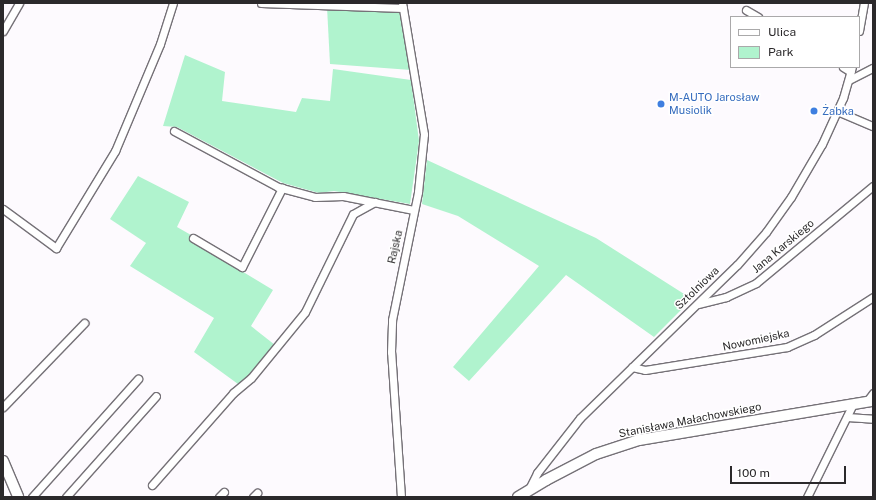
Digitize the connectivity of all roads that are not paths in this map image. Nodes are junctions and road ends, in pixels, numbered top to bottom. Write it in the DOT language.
graph roads {
  1 [pos="19,3"];
  2 [pos="173,3"];
  3 [pos="261,3"];
  4 [pos="864,3"];
  5 [pos="348,5"];
  6 [pos="403,6"];
  7 [pos="746,10"];
  8 [pos="756,16"];
  9 [pos="860,25"];
  10 [pos="3,31"];
  11 [pos="873,68"];
  12 [pos="851,69"];
  13 [pos="849,80"];
  14 [pos="837,111"];
  15 [pos="873,126"];
  16 [pos="174,131"];
  17 [pos="873,186"];
  18 [pos="282,188"];
  19 [pos="375,202"];
  20 [pos="3,209"];
  21 [pos="414,210"];
  22 [pos="193,238"];
  23 [pos="873,297"];
  24 [pos="697,304"];
  25 [pos="84,323"];
  26 [pos="632,367"];
  27 [pos="138,379"];
  28 [pos="156,396"];
  29 [pos="871,398"];
  30 [pos="853,404"];
  31 [pos="3,407"];
  32 [pos="847,417"];
  33 [pos="863,418"];
  34 [pos="873,420"];
  35 [pos="3,461"];
  36 [pos="152,485"];
  37 [pos="530,489"];
  38 [pos="18,497"];
  39 [pos="32,497"];
  40 [pos="66,497"];
  41 [pos="401,497"];
  42 [pos="518,497"];
  43 [pos="807,497"];
  1 -- 10 [label="street"];
  2 -- 20 [label="street"];
  3 -- 5 [label="street"];
  4 -- 9 [label="street"];
  5 -- 6 [label="street"];
  6 -- 21 [label="street, Rajska"];
  7 -- 8 [label="street"];
  11 -- 13 [label="street"];
  12 -- 13 [label="street, Sztolniowa"];
  13 -- 14 [label="street, Sztolniowa"];
  14 -- 15 [label="street"];
  14 -- 24 [label="street, Sztolniowa"];
  16 -- 18 [label="street"];
  17 -- 24 [label="street, Jana Karskiego"];
  18 -- 19 [label="street"];
  18 -- 22 [label="street"];
  19 -- 21 [label="street"];
  19 -- 36 [label="street"];
  21 -- 41 [label="street, Rajska"];
  23 -- 26 [label="street, Nowomiejska"];
  24 -- 26 [label="street, Sztolniowa"];
  25 -- 31 [label="street"];
  26 -- 37 [label="street, Sztolniowa"];
  27 -- 39 [label="street"];
  28 -- 40 [label="street"];
  29 -- 30 [label="street, Stanisława Małachowskiego"];
  30 -- 32 [label="street"];
  30 -- 33 [label="street"];
  30 -- 37 [label="street, Stanisława Małachowskiego"];
  32 -- 33 [label="street"];
  32 -- 43 [label="street"];
  33 -- 34 [label="street"];
  35 -- 38 [label="street"];
  37 -- 42 [label="street, Stanisława Małachowskiego"];
}
